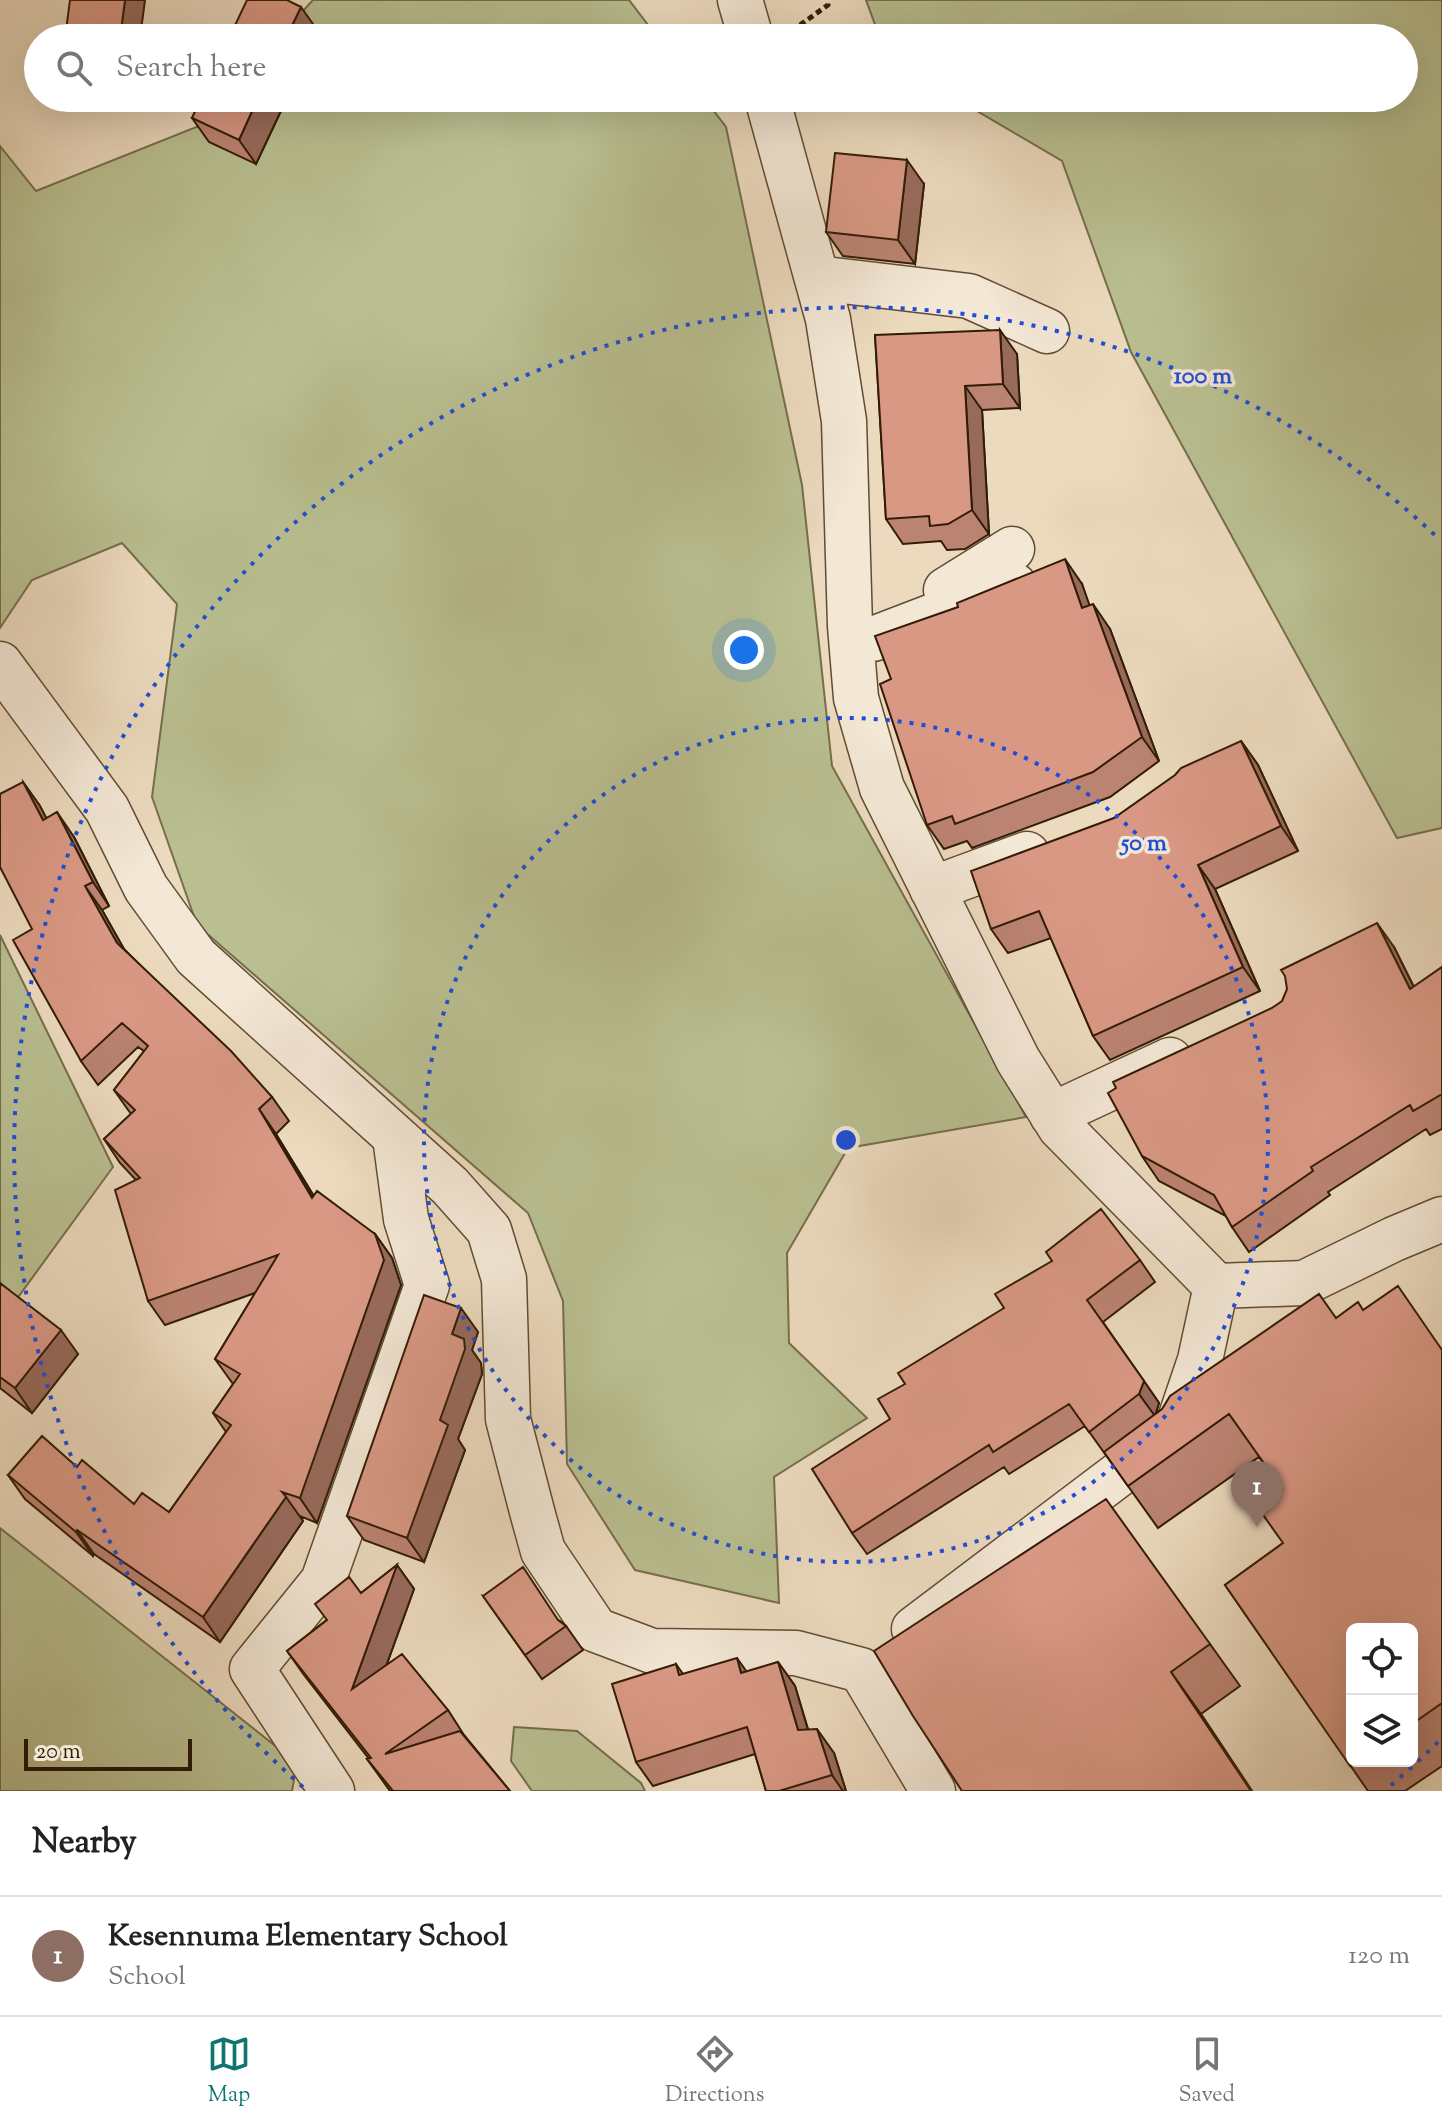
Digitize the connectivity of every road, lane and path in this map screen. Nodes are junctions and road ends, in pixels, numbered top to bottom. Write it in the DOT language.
graph roads {
  1 [pos="740,0"];
  2 [pos="747,24"];
  3 [pos="771,112"];
  4 [pos="817,278"];
  5 [pos="1047,331"];
  6 [pos="1012,549"];
  7 [pos="1052,570"];
  8 [pos="852,647"];
  9 [pos="0,664"];
  10 [pos="1063,840"];
  11 [pos="932,889"];
  12 [pos="1208,1043"];
  13 [pos="1052,1115"];
  14 [pos="395,1137"];
  15 [pos="1442,1219"];
  16 [pos="1216,1286"];
  17 [pos="861,1670"];
  18 [pos="332,1791"];
  19 [pos="933,1791"];
  1 -- 2 [label="street"];
  3 -- 4 [label="street"];
  4 -- 5 [label="street"];
  4 -- 8 [label="street"];
  6 -- 8 [label="street"];
  7 -- 8 [label="street"];
  8 -- 11 [label="street"];
  9 -- 14 [label="street"];
  10 -- 11 [label="street"];
  11 -- 13 [label="street"];
  12 -- 13 [label="street"];
  13 -- 16 [label="street"];
  14 -- 17 [label="street"];
  14 -- 18 [label="street"];
  15 -- 16 [label="street"];
  16 -- 17 [label="street"];
  17 -- 19 [label="street"];
}
